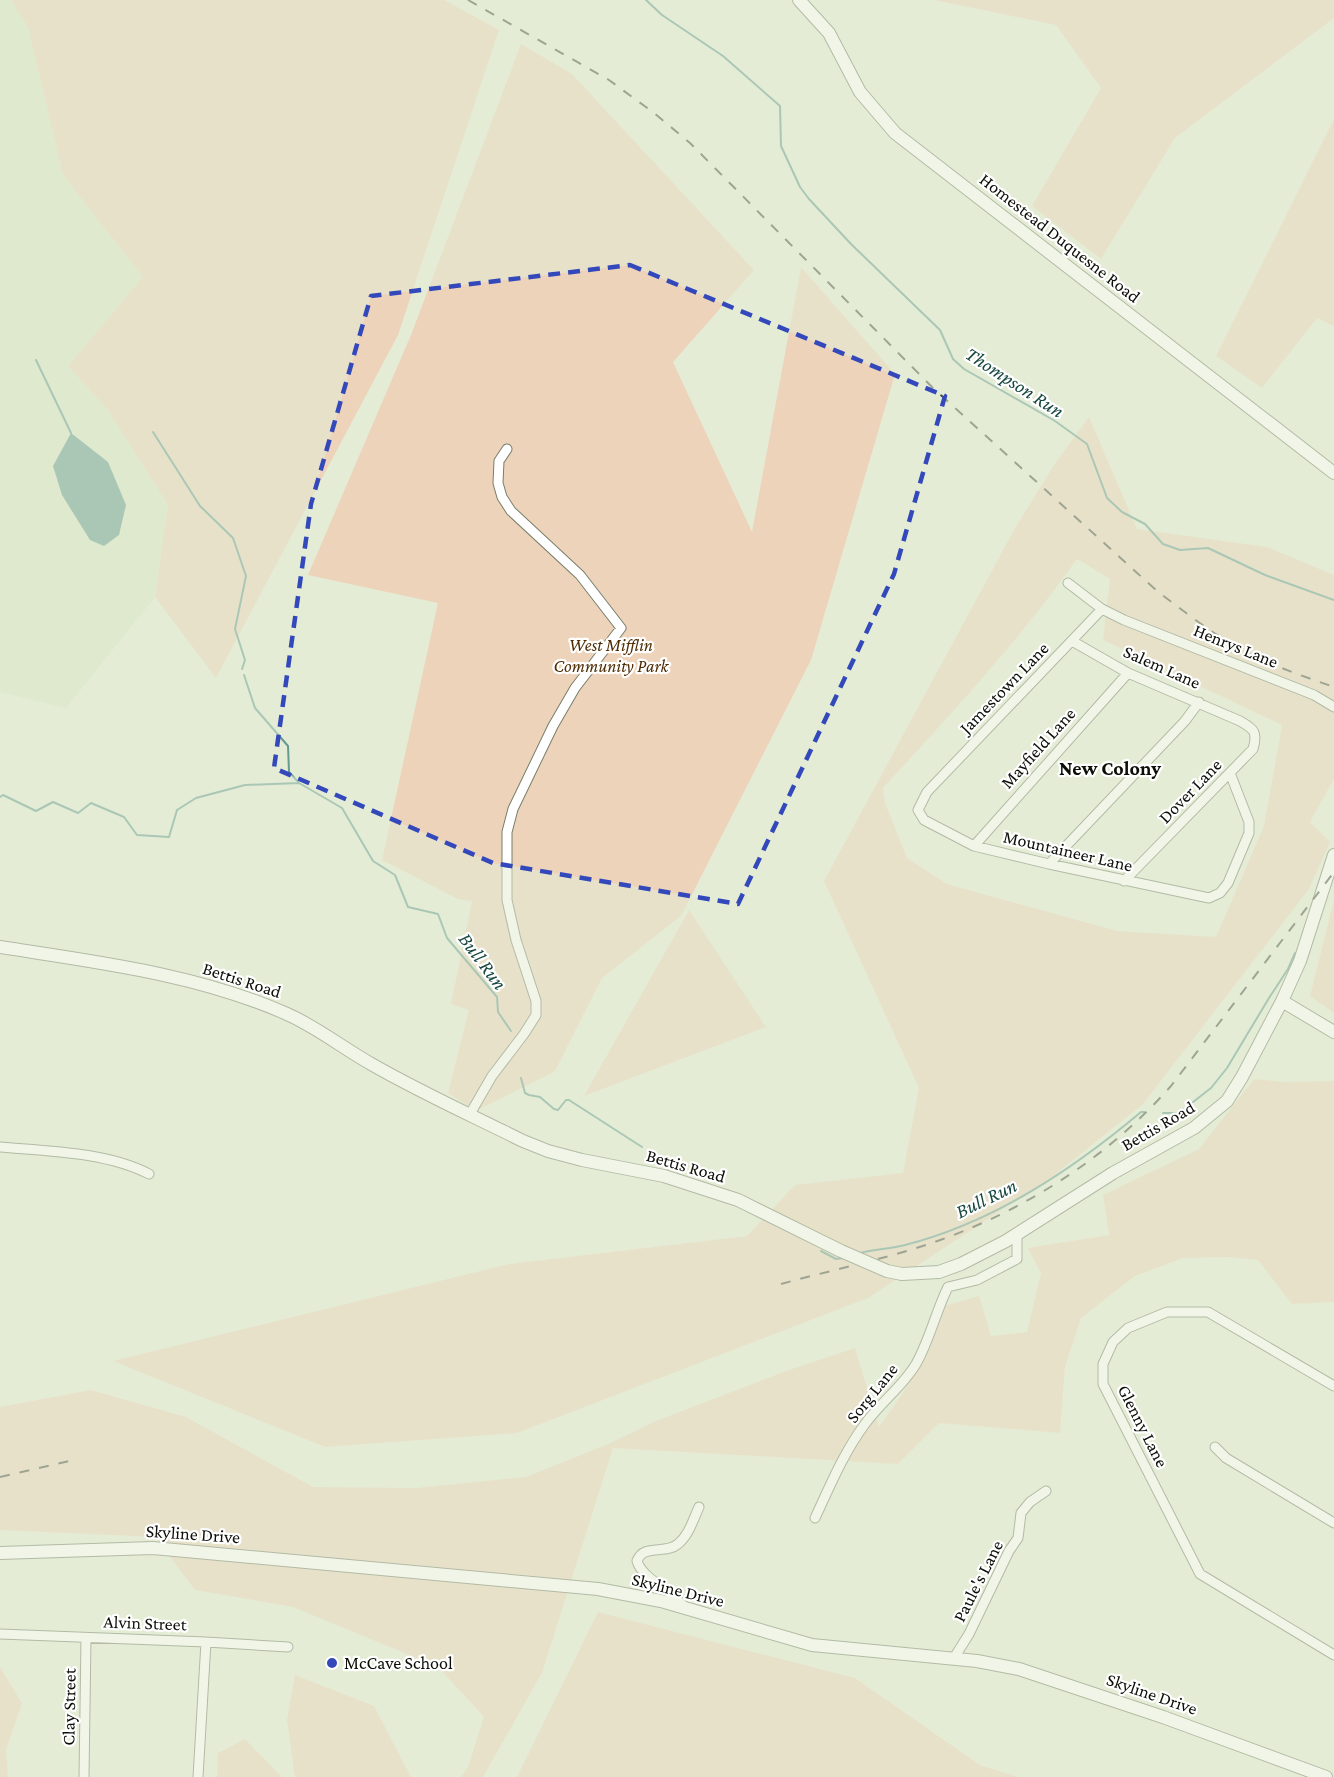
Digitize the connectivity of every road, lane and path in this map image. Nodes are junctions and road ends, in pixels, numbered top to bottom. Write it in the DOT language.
graph roads {
  1 [pos="799,0"];
  2 [pos="507,449"];
  3 [pos="1334,473"];
  4 [pos="1068,583"];
  5 [pos="1102,609"];
  6 [pos="1072,641"];
  7 [pos="1128,673"];
  8 [pos="1199,702"];
  9 [pos="1334,707"];
  10 [pos="1240,721"];
  11 [pos="1230,773"];
  12 [pos="918,810"];
  13 [pos="974,846"];
  14 [pos="1334,855"];
  15 [pos="1048,864"];
  16 [pos="1124,881"];
  17 [pos="0,947"];
  18 [pos="1282,1001"];
  19 [pos="1334,1032"];
  20 [pos="470,1114"];
  21 [pos="0,1147"];
  22 [pos="149,1174"];
  23 [pos="1017,1233"];
  24 [pos="1334,1386"];
  25 [pos="1215,1447"];
  26 [pos="1046,1491"];
  27 [pos="699,1507"];
  28 [pos="815,1518"];
  29 [pos="1334,1522"];
  30 [pos="0,1553"];
  31 [pos="686,1609"];
  32 [pos="0,1635"];
  33 [pos="86,1638"];
  34 [pos="206,1642"];
  35 [pos="288,1647"];
  36 [pos="1334,1654"];
  37 [pos="954,1658"];
  38 [pos="84,1777"];
  39 [pos="198,1777"];
  40 [pos="1326,1777"];
  1 -- 3 [label="street, Homestead Duquesne Road"];
  2 -- 20 [label="street"];
  4 -- 5 [label="street"];
  5 -- 6 [label="street, Jamestown Lane"];
  5 -- 9 [label="street, Henrys Lane"];
  6 -- 7 [label="street, Salem Lane"];
  6 -- 12 [label="street, Jamestown Lane"];
  7 -- 8 [label="street, Salem Lane"];
  7 -- 13 [label="street, Mayfield Lane"];
  8 -- 10 [label="street, Salem Lane"];
  8 -- 15 [label="street"];
  10 -- 11 [label="street, Dover Lane"];
  11 -- 16 [label="street, Dover Lane"];
  11 -- 16 [label="street, Mountaineer Lane"];
  12 -- 13 [label="street, Mountaineer Lane"];
  13 -- 15 [label="street, Mountaineer Lane"];
  14 -- 18 [label="street"];
  15 -- 16 [label="street, Mountaineer Lane"];
  17 -- 20 [label="street, Bettis Road"];
  18 -- 19 [label="street"];
  18 -- 23 [label="street, Bettis Road"];
  20 -- 23 [label="street, Bettis Road, bridge"];
  21 -- 22 [label="street"];
  23 -- 28 [label="street, Sorg Lane"];
  24 -- 36 [label="street, Glenny Lane"];
  25 -- 29 [label="street"];
  26 -- 37 [label="street, Paule's Lane"];
  27 -- 31 [label="street"];
  30 -- 31 [label="street, Skyline Drive"];
  31 -- 37 [label="street, Skyline Drive"];
  32 -- 33 [label="street, Alvin Street"];
  33 -- 34 [label="street, Alvin Street"];
  33 -- 38 [label="street, Clay Street"];
  34 -- 35 [label="street, Alvin Street"];
  34 -- 39 [label="street"];
  37 -- 40 [label="street, Skyline Drive"];
}
